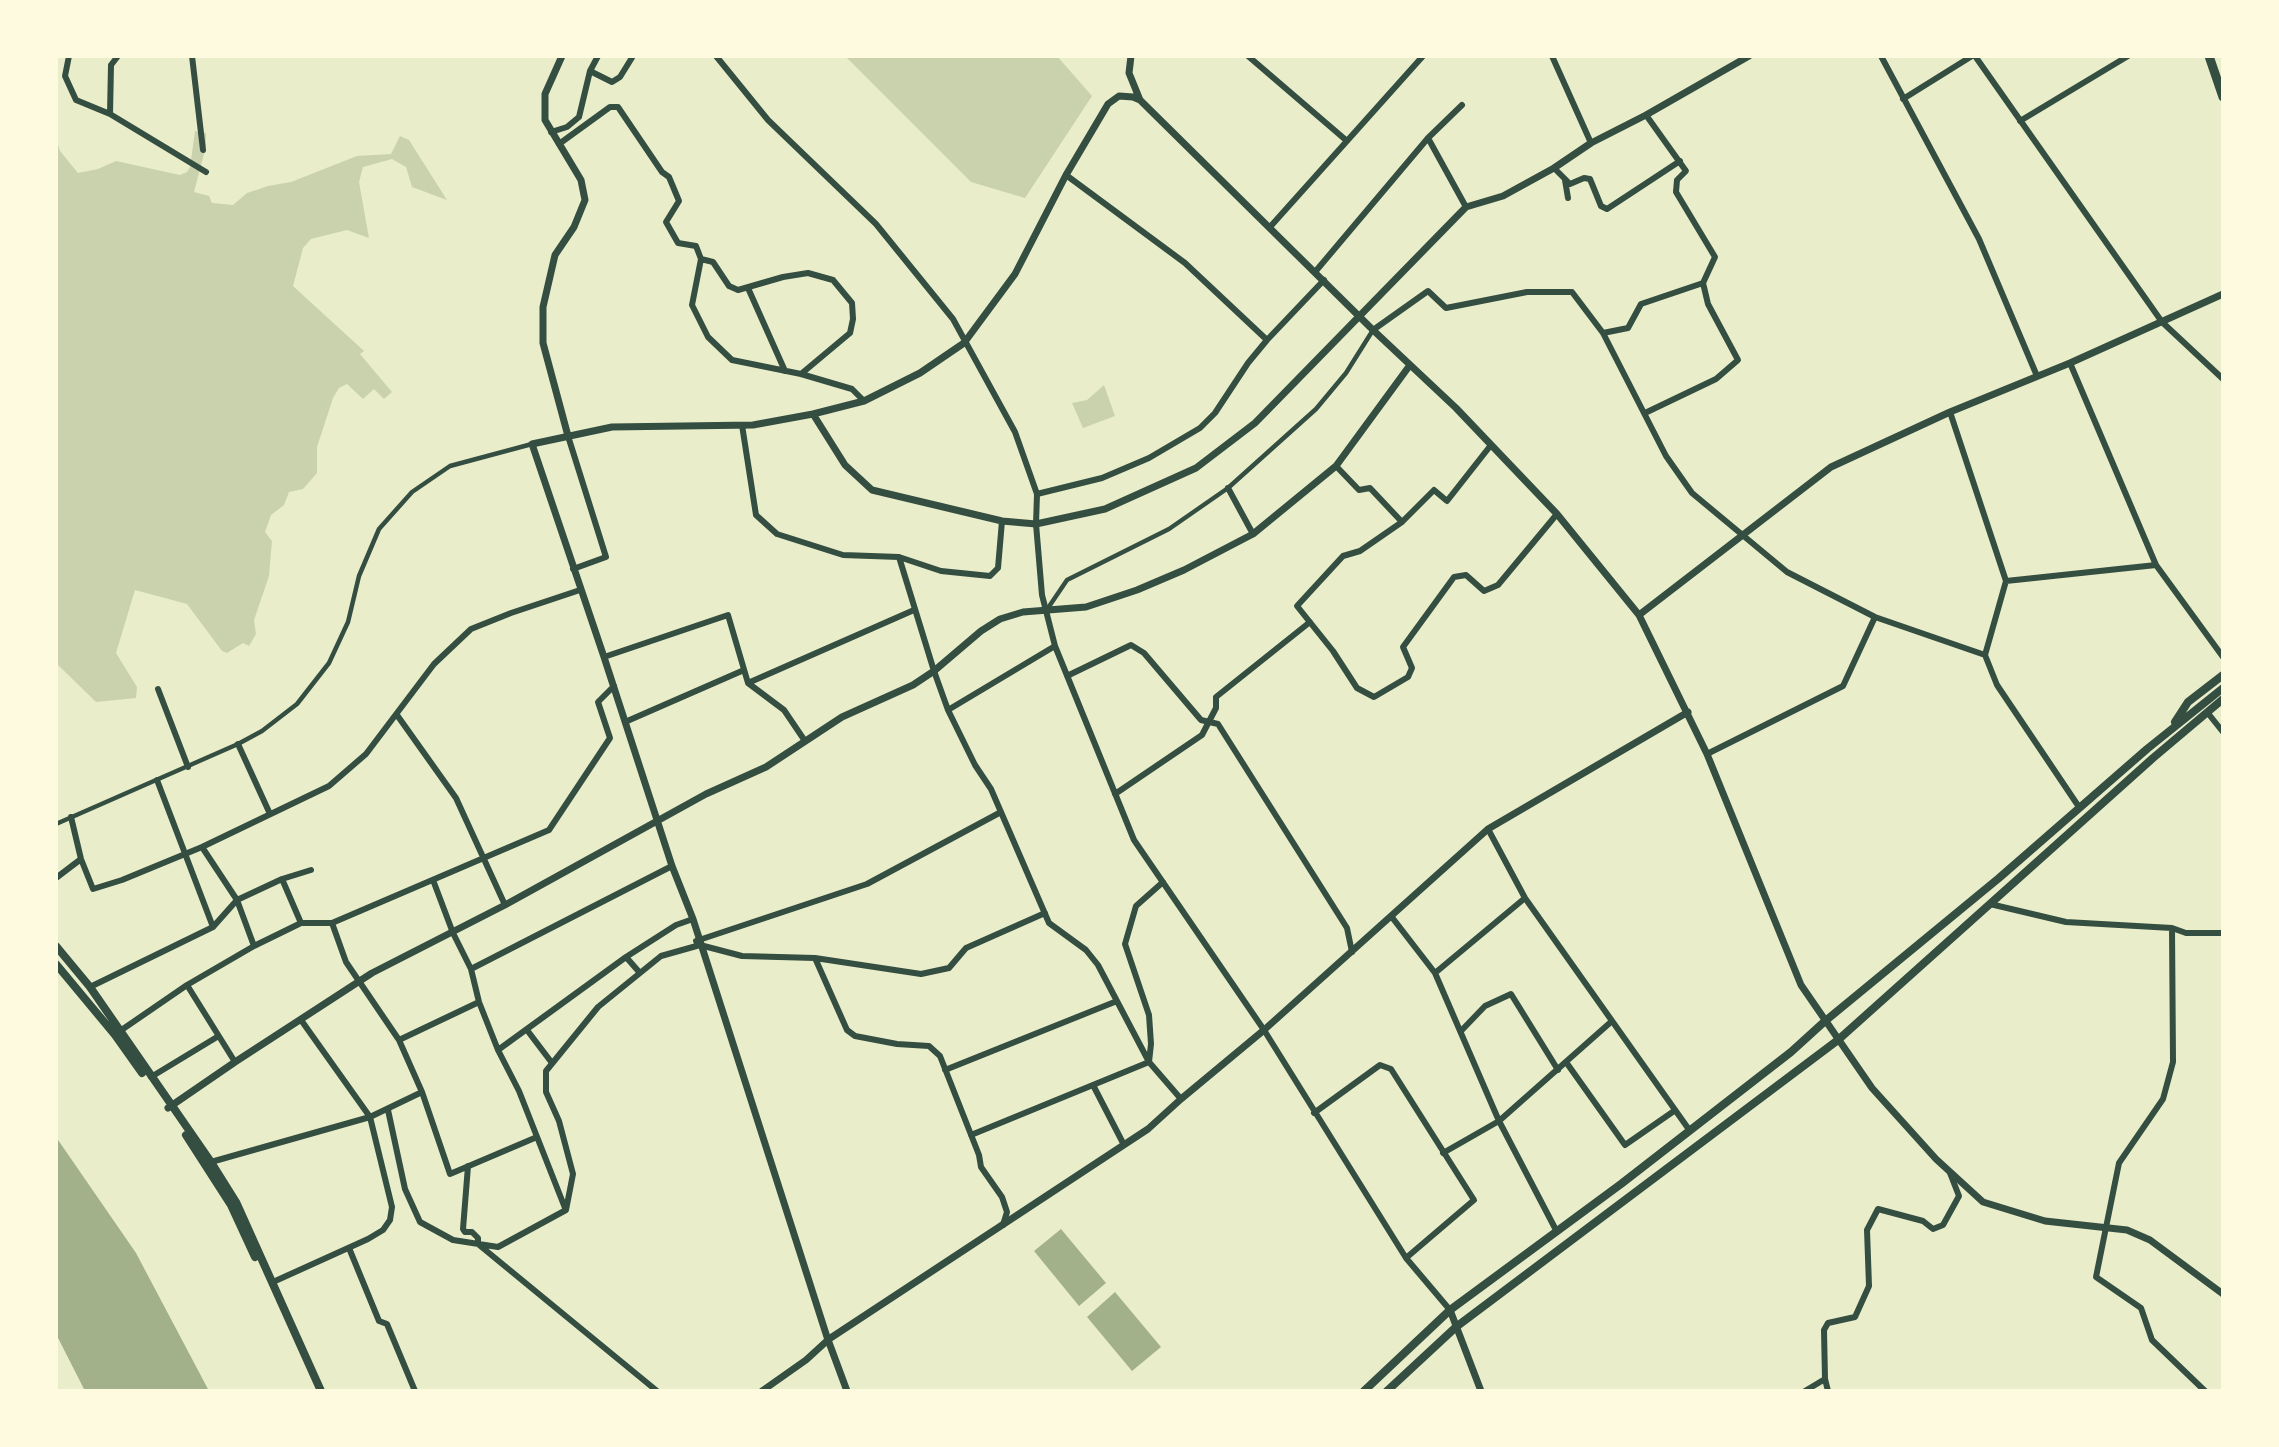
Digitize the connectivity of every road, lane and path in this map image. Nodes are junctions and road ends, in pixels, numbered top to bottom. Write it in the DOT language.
graph roads {
  1 [pos="69,56"];
  2 [pos="118,56"];
  3 [pos="192,56"];
  4 [pos="562,56"];
  5 [pos="598,56"];
  6 [pos="633,56"];
  7 [pos="716,56"];
  8 [pos="1248,56"];
  9 [pos="1423,56"];
  10 [pos="1552,56"];
  11 [pos="1749,56"];
  12 [pos="1881,56"];
  13 [pos="1973,56"];
  14 [pos="2128,56"];
  15 [pos="2209,56"];
  16 [pos="1130,59"];
  17 [pos="590,71"];
  18 [pos="2223,97"];
  19 [pos="1903,99"];
  20 [pos="1140,100"];
  21 [pos="1462,105"];
  22 [pos="110,114"];
  23 [pos="1646,116"];
  24 [pos="2020,121"];
  25 [pos="551,132"];
  26 [pos="1428,138"];
  27 [pos="1347,141"];
  28 [pos="1591,143"];
  29 [pos="559,144"];
  30 [pos="203,150"];
  31 [pos="1680,161"];
  32 [pos="1554,169"];
  33 [pos="206,172"];
  34 [pos="1066,175"];
  35 [pos="1566,180"];
  36 [pos="1568,198"];
  37 [pos="1466,207"];
  38 [pos="1270,228"];
  39 [pos="701,259"];
  40 [pos="1315,272"];
  41 [pos="1324,280"];
  42 [pos="1703,283"];
  43 [pos="748,288"];
  44 [pos="2223,294"];
  45 [pos="1358,315"];
  46 [pos="2162,322"];
  47 [pos="1373,330"];
  48 [pos="1602,333"];
  49 [pos="1267,340"];
  50 [pos="964,343"];
  51 [pos="2070,363"];
  52 [pos="1410,365"];
  53 [pos="785,371"];
  54 [pos="801,374"];
  55 [pos="2037,376"];
  56 [pos="2223,379"];
  57 [pos="864,401"];
  58 [pos="1950,412"];
  59 [pos="1644,413"];
  60 [pos="813,414"];
  61 [pos="742,425"];
  62 [pos="568,436"];
  63 [pos="531,444"];
  64 [pos="1491,445"];
  65 [pos="1336,466"];
  66 [pos="1228,488"];
  67 [pos="1037,494"];
  68 [pos="1557,514"];
  69 [pos="1002,522"];
  70 [pos="1402,522"];
  71 [pos="1036,524"];
  72 [pos="1253,534"];
  73 [pos="1742,536"];
  74 [pos="899,557"];
  75 [pos="2156,565"];
  76 [pos="573,569"];
  77 [pos="2006,582"];
  78 [pos="580,590"];
  79 [pos="914,610"];
  80 [pos="1046,612"];
  81 [pos="1639,615"];
  82 [pos="1875,617"];
  83 [pos="1310,622"];
  84 [pos="1055,646"];
  85 [pos="1985,654"];
  86 [pos="604,657"];
  87 [pos="2223,657"];
  88 [pos="744,670"];
  89 [pos="934,671"];
  90 [pos="2223,675"];
  91 [pos="1067,676"];
  92 [pos="748,683"];
  93 [pos="614,686"];
  94 [pos="2223,688"];
  95 [pos="158,689"];
  96 [pos="2223,699"];
  97 [pos="948,710"];
  98 [pos="1688,712"];
  99 [pos="2207,712"];
  100 [pos="397,715"];
  101 [pos="625,722"];
  102 [pos="1209,722"];
  103 [pos="2169,730"];
  104 [pos="2223,732"];
  105 [pos="805,741"];
  106 [pos="238,744"];
  107 [pos="1707,754"];
  108 [pos="188,767"];
  109 [pos="157,780"];
  110 [pos="1115,794"];
  111 [pos="2079,807"];
  112 [pos="1001,812"];
  113 [pos="270,814"];
  114 [pos="71,817"];
  115 [pos="658,821"];
  116 [pos="56,824"];
  117 [pos="1488,829"];
  118 [pos="202,847"];
  119 [pos="185,854"];
  120 [pos="484,857"];
  121 [pos="81,859"];
  122 [pos="672,866"];
  123 [pos="311,870"];
  124 [pos="56,878"];
  125 [pos="282,879"];
  126 [pos="433,880"];
  127 [pos="1163,882"];
  128 [pos="1525,898"];
  129 [pos="237,900"];
  130 [pos="1990,904"];
  131 [pos="505,905"];
  132 [pos="1045,913"];
  133 [pos="1391,916"];
  134 [pos="693,919"];
  135 [pos="301,923"];
  136 [pos="332,923"];
  137 [pos="213,927"];
  138 [pos="2172,928"];
  139 [pos="453,933"];
  140 [pos="2223,933"];
  141 [pos="698,942"];
  142 [pos="56,946"];
  143 [pos="254,946"];
  144 [pos="1352,952"];
  145 [pos="626,957"];
  146 [pos="815,958"];
  147 [pos="56,964"];
  148 [pos="471,969"];
  149 [pos="640,973"];
  150 [pos="1435,973"];
  151 [pos="360,982"];
  152 [pos="187,985"];
  153 [pos="90,987"];
  154 [pos="1117,1001"];
  155 [pos="479,1002"];
  156 [pos="301,1020"];
  157 [pos="1612,1021"];
  158 [pos="1824,1022"];
  159 [pos="527,1030"];
  160 [pos="1264,1030"];
  161 [pos="120,1031"];
  162 [pos="1461,1031"];
  163 [pos="217,1037"];
  164 [pos="399,1040"];
  165 [pos="1838,1040"];
  166 [pos="498,1050"];
  167 [pos="234,1062"];
  168 [pos="1149,1062"];
  169 [pos="1566,1062"];
  170 [pos="552,1063"];
  171 [pos="945,1070"];
  172 [pos="1558,1070"];
  173 [pos="151,1077"];
  174 [pos="1093,1085"];
  175 [pos="422,1092"];
  176 [pos="1181,1099"];
  177 [pos="170,1107"];
  178 [pos="388,1110"];
  179 [pos="1674,1111"];
  180 [pos="1314,1112"];
  181 [pos="370,1117"];
  182 [pos="1500,1121"];
  183 [pos="1690,1131"];
  184 [pos="971,1135"];
  185 [pos="537,1137"];
  186 [pos="1124,1145"];
  187 [pos="1443,1153"];
  188 [pos="211,1163"];
  189 [pos="468,1166"];
  190 [pos="1949,1171"];
  191 [pos="566,1210"];
  192 [pos="1003,1225"];
  193 [pos="2106,1227"];
  194 [pos="1557,1232"];
  195 [pos="478,1244"];
  196 [pos="349,1248"];
  197 [pos="1406,1258"];
  198 [pos="273,1282"];
  199 [pos="2223,1294"];
  200 [pos="1450,1310"];
  201 [pos="1456,1327"];
  202 [pos="827,1339"];
  203 [pos="1825,1379"];
  204 [pos="318,1391"];
  205 [pos="415,1391"];
  206 [pos="657,1391"];
  207 [pos="762,1391"];
  208 [pos="845,1391"];
  209 [pos="1364,1391"];
  210 [pos="1387,1391"];
  211 [pos="1481,1391"];
  212 [pos="1805,1391"];
  213 [pos="1828,1391"];
  214 [pos="2205,1391"];
  1 -- 22 [label="street"];
  2 -- 22 [label="street"];
  3 -- 30 [label="street"];
  4 -- 25 [label="street"];
  5 -- 17 [label="street"];
  6 -- 17 [label="street"];
  7 -- 50 [label="street"];
  8 -- 27 [label="street"];
  9 -- 27 [label="street"];
  10 -- 28 [label="street"];
  11 -- 23 [label="street"];
  12 -- 19 [label="street"];
  13 -- 19 [label="street"];
  13 -- 24 [label="street"];
  14 -- 24 [label="street"];
  15 -- 18 [label="main road"];
  16 -- 20 [label="street"];
  17 -- 25 [label="street"];
  19 -- 55 [label="street"];
  20 -- 34 [label="street"];
  20 -- 38 [label="street"];
  21 -- 26 [label="street"];
  22 -- 33 [label="street"];
  23 -- 28 [label="street"];
  23 -- 31 [label="street"];
  24 -- 46 [label="street"];
  25 -- 29 [label="street"];
  26 -- 37 [label="street"];
  26 -- 40 [label="street"];
  27 -- 38 [label="street"];
  28 -- 32 [label="street"];
  29 -- 39 [label="street"];
  29 -- 62 [label="street"];
  31 -- 35 [label="street"];
  31 -- 42 [label="street"];
  32 -- 35 [label="street"];
  32 -- 37 [label="street"];
  34 -- 49 [label="street"];
  34 -- 50 [label="street"];
  35 -- 36 [label="street"];
  37 -- 45 [label="street"];
  38 -- 40 [label="street"];
  39 -- 43 [label="street"];
  39 -- 53 [label="street"];
  40 -- 41 [label="street"];
  41 -- 45 [label="street"];
  41 -- 49 [label="street"];
  42 -- 48 [label="street"];
  42 -- 59 [label="street"];
  43 -- 53 [label="street"];
  43 -- 54 [label="street"];
  44 -- 46 [label="street"];
  45 -- 47 [label="street"];
  45 -- 71 [label="street"];
  46 -- 51 [label="street"];
  46 -- 56 [label="street"];
  47 -- 48 [label="street"];
  47 -- 52 [label="street"];
  47 -- 66 [label="street"];
  48 -- 59 [label="street"];
  49 -- 67 [label="street"];
  50 -- 57 [label="street"];
  50 -- 67 [label="street"];
  51 -- 55 [label="street"];
  51 -- 75 [label="street"];
  52 -- 64 [label="street"];
  52 -- 65 [label="street"];
  53 -- 54 [label="street"];
  54 -- 57 [label="street"];
  55 -- 58 [label="street"];
  57 -- 60 [label="street"];
  58 -- 73 [label="street"];
  58 -- 77 [label="street"];
  59 -- 73 [label="street"];
  60 -- 61 [label="street"];
  60 -- 69 [label="street"];
  61 -- 62 [label="street"];
  61 -- 74 [label="street"];
  62 -- 63 [label="street"];
  62 -- 76 [label="street"];
  63 -- 76 [label="street"];
  63 -- 106 [label="street"];
  64 -- 68 [label="street"];
  64 -- 70 [label="street"];
  65 -- 70 [label="street"];
  65 -- 72 [label="street"];
  66 -- 72 [label="street"];
  66 -- 80 [label="street"];
  67 -- 71 [label="street"];
  68 -- 81 [label="street"];
  68 -- 83 [label="street"];
  69 -- 71 [label="street"];
  69 -- 74 [label="street"];
  70 -- 83 [label="street"];
  71 -- 80 [label="street"];
  72 -- 80 [label="street"];
  73 -- 81 [label="street"];
  73 -- 82 [label="street"];
  74 -- 79 [label="street"];
  75 -- 77 [label="street"];
  75 -- 87 [label="street"];
  76 -- 78 [label="street"];
  77 -- 85 [label="street"];
  78 -- 86 [label="street"];
  78 -- 100 [label="street"];
  79 -- 89 [label="street"];
  79 -- 92 [label="street"];
  80 -- 84 [label="street"];
  80 -- 89 [label="street"];
  81 -- 98 [label="street"];
  82 -- 85 [label="street"];
  82 -- 107 [label="street"];
  83 -- 102 [label="street"];
  84 -- 91 [label="street"];
  84 -- 97 [label="street"];
  85 -- 111 [label="street"];
  86 -- 88 [label="street"];
  86 -- 93 [label="street"];
  88 -- 92 [label="street"];
  88 -- 101 [label="street"];
  89 -- 97 [label="street"];
  89 -- 105 [label="street"];
  90 -- 103 [label="main road"];
  91 -- 102 [label="street"];
  91 -- 110 [label="street"];
  92 -- 105 [label="street"];
  93 -- 101 [label="street"];
  93 -- 120 [label="street"];
  94 -- 103 [label="main road"];
  95 -- 108 [label="street"];
  96 -- 99 [label="main road"];
  97 -- 112 [label="street"];
  98 -- 107 [label="street"];
  98 -- 117 [label="street"];
  99 -- 104 [label="street"];
  99 -- 130 [label="main road"];
  100 -- 113 [label="street"];
  100 -- 120 [label="street"];
  101 -- 115 [label="street"];
  102 -- 110 [label="street"];
  102 -- 144 [label="street"];
  103 -- 111 [label="main road"];
  105 -- 115 [label="street"];
  106 -- 108 [label="street"];
  106 -- 113 [label="street"];
  107 -- 158 [label="street"];
  108 -- 109 [label="street"];
  109 -- 114 [label="street"];
  109 -- 119 [label="street"];
  110 -- 127 [label="street"];
  111 -- 158 [label="main road"];
  112 -- 132 [label="street"];
  112 -- 141 [label="street"];
  113 -- 118 [label="street"];
  114 -- 116 [label="street"];
  114 -- 121 [label="street"];
  115 -- 122 [label="street"];
  115 -- 131 [label="street"];
  117 -- 128 [label="street"];
  117 -- 133 [label="street"];
  118 -- 119 [label="street"];
  118 -- 129 [label="street"];
  119 -- 121 [label="street"];
  119 -- 137 [label="street"];
  120 -- 126 [label="street"];
  120 -- 131 [label="street"];
  121 -- 124 [label="street"];
  122 -- 134 [label="street"];
  122 -- 148 [label="street"];
  123 -- 125 [label="street"];
  125 -- 129 [label="street"];
  125 -- 135 [label="street"];
  126 -- 136 [label="street"];
  126 -- 139 [label="street"];
  127 -- 160 [label="street"];
  127 -- 168 [label="street"];
  128 -- 150 [label="street"];
  128 -- 157 [label="street"];
  129 -- 137 [label="street"];
  129 -- 143 [label="street"];
  130 -- 138 [label="street"];
  130 -- 165 [label="main road"];
  131 -- 139 [label="street"];
  132 -- 146 [label="street"];
  132 -- 154 [label="street"];
  133 -- 144 [label="street"];
  133 -- 150 [label="street"];
  134 -- 141 [label="street"];
  134 -- 145 [label="street"];
  135 -- 136 [label="street"];
  135 -- 143 [label="street"];
  136 -- 151 [label="street"];
  137 -- 153 [label="street"];
  138 -- 140 [label="street"];
  138 -- 193 [label="street"];
  139 -- 148 [label="street"];
  139 -- 151 [label="street"];
  141 -- 146 [label="street"];
  141 -- 149 [label="street"];
  141 -- 202 [label="street"];
  142 -- 153 [label="main road"];
  143 -- 152 [label="street"];
  144 -- 160 [label="street"];
  145 -- 149 [label="street"];
  145 -- 159 [label="street"];
  146 -- 171 [label="street"];
  147 -- 177 [label="main road"];
  148 -- 155 [label="street"];
  149 -- 170 [label="street"];
  150 -- 162 [label="street"];
  151 -- 156 [label="street"];
  151 -- 164 [label="street"];
  152 -- 161 [label="street"];
  152 -- 163 [label="street"];
  153 -- 161 [label="main road"];
  154 -- 168 [label="street"];
  154 -- 171 [label="street"];
  155 -- 164 [label="street"];
  155 -- 166 [label="street"];
  156 -- 167 [label="street"];
  156 -- 181 [label="street"];
  157 -- 169 [label="street"];
  157 -- 179 [label="street"];
  158 -- 165 [label="street"];
  158 -- 183 [label="main road"];
  159 -- 166 [label="street"];
  159 -- 170 [label="street"];
  160 -- 176 [label="street"];
  160 -- 180 [label="street"];
  161 -- 173 [label="main road"];
  162 -- 172 [label="street"];
  162 -- 182 [label="street"];
  163 -- 167 [label="street"];
  163 -- 173 [label="street"];
  164 -- 175 [label="street"];
  165 -- 190 [label="street"];
  165 -- 201 [label="main road"];
  166 -- 185 [label="street"];
  167 -- 177 [label="street"];
  168 -- 174 [label="street"];
  168 -- 176 [label="street"];
  169 -- 172 [label="street"];
  169 -- 179 [label="street"];
  170 -- 191 [label="street"];
  171 -- 184 [label="street"];
  172 -- 182 [label="street"];
  173 -- 177 [label="main road"];
  174 -- 184 [label="street"];
  174 -- 186 [label="street"];
  175 -- 178 [label="street"];
  175 -- 189 [label="street"];
  176 -- 186 [label="street"];
  177 -- 188 [label="main road"];
  177 -- 204 [label="main road"];
  178 -- 181 [label="street"];
  178 -- 195 [label="street"];
  179 -- 183 [label="street"];
  180 -- 187 [label="street"];
  180 -- 197 [label="street"];
  181 -- 188 [label="street"];
  181 -- 196 [label="street"];
  182 -- 187 [label="street"];
  182 -- 194 [label="street"];
  183 -- 194 [label="main road"];
  184 -- 192 [label="street"];
  185 -- 189 [label="street"];
  185 -- 191 [label="street"];
  186 -- 192 [label="street"];
  187 -- 197 [label="street"];
  188 -- 198 [label="main road"];
  189 -- 195 [label="street"];
  190 -- 193 [label="street"];
  190 -- 203 [label="street"];
  191 -- 195 [label="street"];
  192 -- 202 [label="street"];
  193 -- 199 [label="street"];
  193 -- 214 [label="street"];
  194 -- 200 [label="main road"];
  195 -- 206 [label="street"];
  196 -- 198 [label="street"];
  196 -- 205 [label="street"];
  197 -- 200 [label="street"];
  198 -- 204 [label="main road"];
  200 -- 201 [label="street"];
  200 -- 209 [label="main road"];
  201 -- 210 [label="main road"];
  201 -- 211 [label="street"];
  202 -- 207 [label="street"];
  202 -- 208 [label="street"];
  203 -- 212 [label="street"];
  203 -- 213 [label="street"];
}
